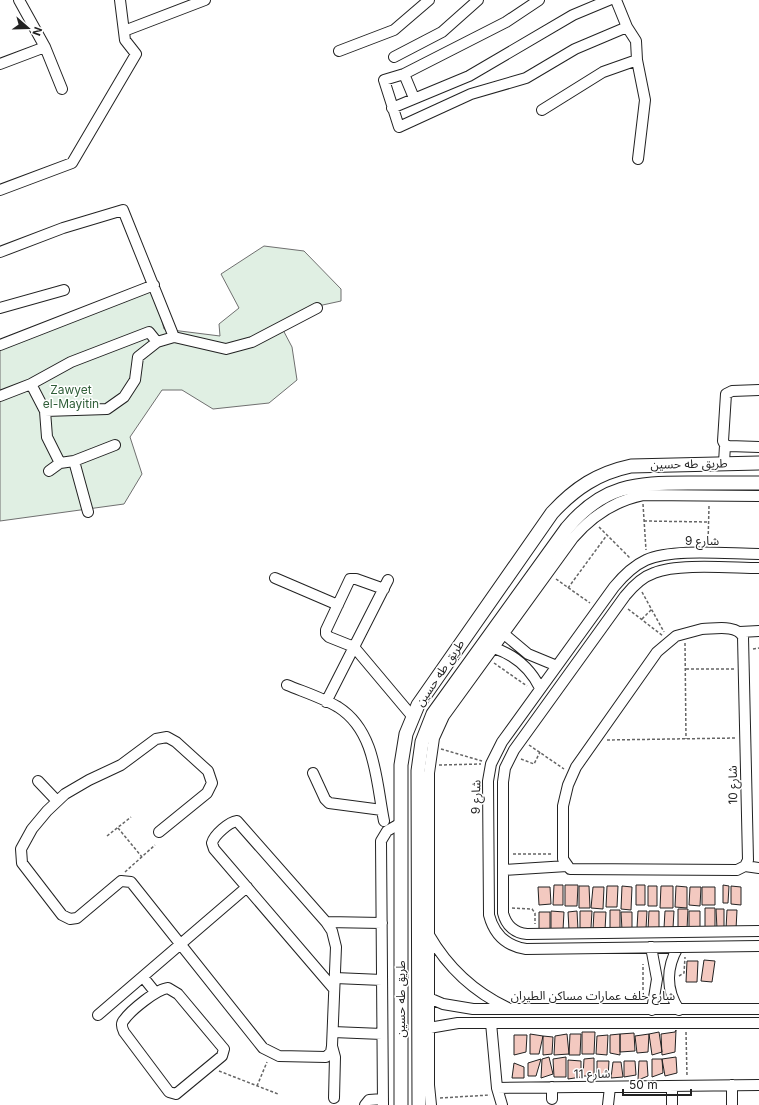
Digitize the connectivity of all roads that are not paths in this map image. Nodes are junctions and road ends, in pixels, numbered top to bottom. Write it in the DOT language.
graph roads {
  1 [pos="19,0"];
  2 [pos="120,0"];
  3 [pos="205,0"];
  4 [pos="429,0"];
  5 [pos="478,0"];
  6 [pos="540,0"];
  7 [pos="610,0"];
  8 [pos="616,0"];
  9 [pos="627,27"];
  10 [pos="124,31"];
  11 [pos="45,47"];
  12 [pos="339,51"];
  13 [pos="394,57"];
  14 [pos="636,60"];
  15 [pos="0,64"];
  16 [pos="404,74"];
  17 [pos="62,89"];
  18 [pos="414,98"];
  19 [pos="392,108"];
  20 [pos="542,110"];
  21 [pos="638,159"];
  22 [pos="1,187"];
  23 [pos="0,252"];
  24 [pos="154,284"];
  25 [pos="64,290"];
  26 [pos="0,308"];
  27 [pos="317,308"];
  28 [pos="174,337"];
  29 [pos="157,342"];
  30 [pos="0,345"];
  31 [pos="31,384"];
  32 [pos="759,390"];
  33 [pos="0,396"];
  34 [pos="45,411"];
  35 [pos="116,445"];
  36 [pos="725,445"];
  37 [pos="759,447"];
  38 [pos="74,461"];
  39 [pos="60,463"];
  40 [pos="724,463"];
  41 [pos="758,463"];
  42 [pos="49,470"];
  43 [pos="758,487"];
  44 [pos="88,512"];
  45 [pos="759,554"];
  46 [pos="759,568"];
  47 [pos="275,578"];
  48 [pos="338,605"];
  49 [pos="503,628"];
  50 [pos="759,631"];
  51 [pos="581,632"];
  52 [pos="740,632"];
  53 [pos="593,640"];
  54 [pos="354,648"];
  55 [pos="494,648"];
  56 [pos="557,666"];
  57 [pos="467,675"];
  58 [pos="287,685"];
  59 [pos="539,691"];
  60 [pos="326,702"];
  61 [pos="412,716"];
  62 [pos="313,773"];
  63 [pos="38,780"];
  64 [pos="57,801"];
  65 [pos="382,810"];
  66 [pos="503,813"];
  67 [pos="488,814"];
  68 [pos="384,821"];
  69 [pos="401,823"];
  70 [pos="159,832"];
  71 [pos="567,866"];
  72 [pos="745,866"];
  73 [pos="759,868"];
  74 [pos="503,870"];
  75 [pos="247,887"];
  76 [pos="326,922"];
  77 [pos="382,923"];
  78 [pos="759,932"];
  79 [pos="561,934"];
  80 [pos="423,935"];
  81 [pos="181,944"];
  82 [pos="759,946"];
  83 [pos="647,947"];
  84 [pos="682,947"];
  85 [pos="562,948"];
  86 [pos="143,977"];
  87 [pos="335,978"];
  88 [pos="382,980"];
  89 [pos="334,989"];
  90 [pos="156,992"];
  91 [pos="429,998"];
  92 [pos="472,1009"];
  93 [pos="510,1009"];
  94 [pos="759,1009"];
  95 [pos="648,1010"];
  96 [pos="679,1010"];
  97 [pos="98,1016"];
  98 [pos="759,1022"];
  99 [pos="472,1023"];
  100 [pos="491,1023"];
  101 [pos="429,1028"];
  102 [pos="333,1032"];
  103 [pos="382,1034"];
  104 [pos="332,1046"];
  105 [pos="423,1065"];
  106 [pos="732,1085"];
  107 [pos="759,1085"];
  108 [pos="610,1086"];
  109 [pos="672,1086"];
  110 [pos="552,1087"];
  111 [pos="497,1091"];
  112 [pos="334,1098"];
  113 [pos="552,1099"];
  114 [pos="383,1102"];
  115 [pos="427,1103"];
  116 [pos="365,1105"];
  117 [pos="401,1105"];
  118 [pos="502,1105"];
  119 [pos="608,1105"];
  120 [pos="672,1105"];
  121 [pos="732,1105"];
  1 -- 11 [label="street"];
  2 -- 10 [label="street"];
  3 -- 10 [label="street"];
  4 -- 12 [label="street"];
  5 -- 13 [label="street"];
  6 -- 16 [label="street"];
  7 -- 18 [label="street"];
  8 -- 9 [label="street"];
  9 -- 14 [label="street"];
  9 -- 19 [label="street"];
  10 -- 22 [label="street"];
  11 -- 15 [label="street"];
  11 -- 17 [label="street"];
  14 -- 20 [label="street"];
  14 -- 21 [label="street"];
  16 -- 18 [label="street"];
  16 -- 19 [label="street"];
  18 -- 19 [label="street"];
  23 -- 24 [label="street"];
  24 -- 28 [label="street"];
  24 -- 30 [label="street"];
  25 -- 26 [label="street"];
  27 -- 28 [label="street"];
  28 -- 29 [label="street"];
  29 -- 31 [label="street"];
  29 -- 34 [label="street"];
  31 -- 33 [label="street"];
  31 -- 34 [label="street"];
  32 -- 36 [label="street"];
  34 -- 39 [label="street"];
  35 -- 38 [label="street"];
  36 -- 37 [label="street"];
  36 -- 40 [label="street"];
  38 -- 39 [label="street"];
  38 -- 44 [label="street"];
  39 -- 42 [label="street"];
  40 -- 41 [label="main road, طريق طه حسين"];
  40 -- 61 [label="main road, طريق طه حسين"];
  41 -- 43 [label="main road"];
  43 -- 49 [label="street"];
  43 -- 49 [label="main road, طريق طه حسين"];
  45 -- 51 [label="street, شارع 9"];
  46 -- 53 [label="street"];
  47 -- 48 [label="street"];
  48 -- 54 [label="street"];
  48 -- 54 [label="street"];
  49 -- 55 [label="street"];
  49 -- 56 [label="street"];
  49 -- 57 [label="main road, طريق طه حسين"];
  50 -- 52 [label="street"];
  51 -- 53 [label="street"];
  51 -- 56 [label="street, شارع 9"];
  52 -- 71 [label="street"];
  52 -- 72 [label="street, شارع 10"];
  53 -- 66 [label="street"];
  54 -- 60 [label="street"];
  54 -- 61 [label="street"];
  55 -- 57 [label="street"];
  55 -- 59 [label="street"];
  56 -- 59 [label="street, شارع 9"];
  57 -- 80 [label="street"];
  57 -- 80 [label="main road, طريق طه حسين"];
  58 -- 60 [label="street"];
  59 -- 67 [label="street, شارع 9"];
  60 -- 65 [label="street"];
  61 -- 69 [label="main road, طريق طه حسين"];
  62 -- 65 [label="street"];
  63 -- 64 [label="street"];
  64 -- 70 [label="street"];
  64 -- 81 [label="street"];
  65 -- 68 [label="street"];
  66 -- 67 [label="street"];
  66 -- 74 [label="street"];
  67 -- 85 [label="street, شارع 9"];
  69 -- 77 [label="street"];
  69 -- 117 [label="main road, طريق طه حسين"];
  71 -- 72 [label="street"];
  71 -- 74 [label="street"];
  72 -- 73 [label="street"];
  74 -- 79 [label="street"];
  75 -- 76 [label="street"];
  75 -- 81 [label="street"];
  75 -- 89 [label="street"];
  76 -- 77 [label="street"];
  76 -- 87 [label="street"];
  77 -- 88 [label="street"];
  78 -- 79 [label="street"];
  79 -- 85 [label="street"];
  80 -- 91 [label="street"];
  80 -- 93 [label="street"];
  80 -- 105 [label="main road, طريق طه حسين"];
  81 -- 86 [label="street"];
  81 -- 104 [label="street"];
  82 -- 84 [label="street, شارع 9"];
  83 -- 84 [label="street, شارع 9"];
  83 -- 85 [label="street, شارع 9"];
  83 -- 95 [label="street"];
  84 -- 96 [label="street"];
  86 -- 90 [label="street"];
  86 -- 97 [label="street"];
  87 -- 88 [label="street"];
  87 -- 89 [label="street"];
  88 -- 103 [label="street"];
  89 -- 102 [label="street"];
  90 -- 90 [label="street"];
  91 -- 92 [label="street, شارع خلف عمارات مساكن الطيران"];
  91 -- 101 [label="street"];
  92 -- 93 [label="street, شارع خلف عمارات مساكن الطيران"];
  92 -- 99 [label="street"];
  93 -- 95 [label="street, شارع خلف عمارات مساكن الطيران"];
  94 -- 96 [label="street, شارع خلف عمارات مساكن الطيران"];
  95 -- 96 [label="street, شارع خلف عمارات مساكن الطيران"];
  98 -- 100 [label="street"];
  99 -- 100 [label="street"];
  99 -- 101 [label="street"];
  100 -- 111 [label="street"];
  101 -- 105 [label="street"];
  102 -- 103 [label="street"];
  102 -- 104 [label="street"];
  103 -- 114 [label="street"];
  104 -- 112 [label="street"];
  105 -- 115 [label="main road, طريق طه حسين"];
  106 -- 107 [label="street, شارع 11"];
  106 -- 109 [label="street, شارع 11"];
  106 -- 121 [label="street"];
  108 -- 109 [label="street, شارع 11"];
  108 -- 110 [label="street, شارع 11"];
  108 -- 119 [label="street"];
  109 -- 120 [label="street"];
  110 -- 111 [label="street, شارع 11"];
  110 -- 113 [label="street"];
  111 -- 118 [label="street"];
  114 -- 116 [label="street"];
}
